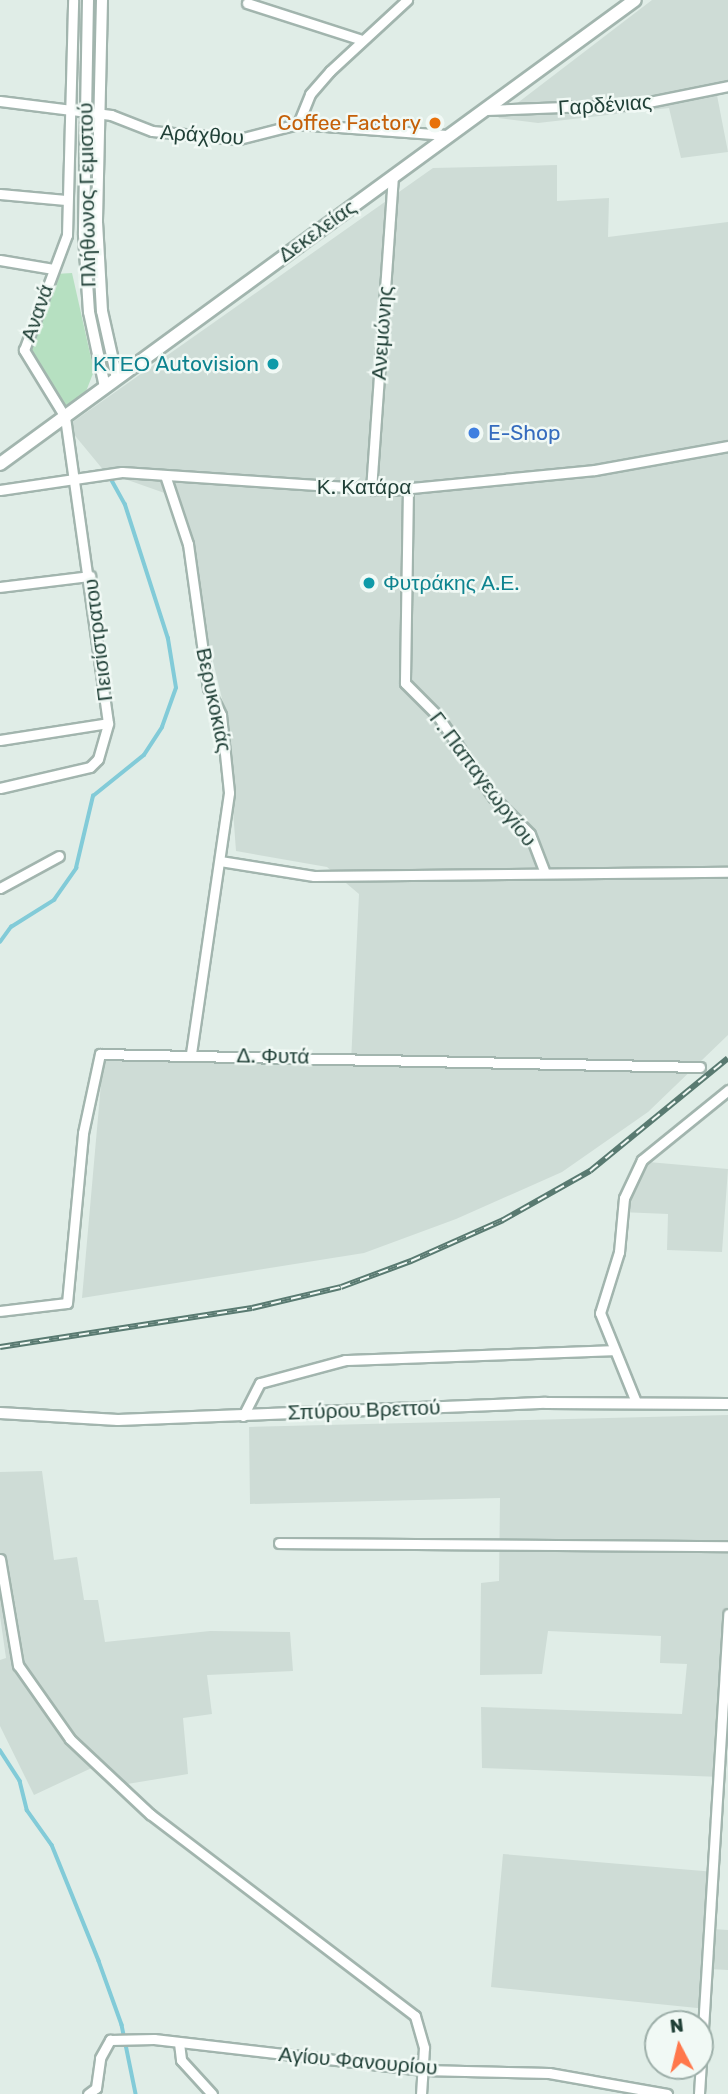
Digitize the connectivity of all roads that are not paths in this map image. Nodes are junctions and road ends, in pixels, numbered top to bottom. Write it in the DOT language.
graph roads {
  1 [pos="73,0"];
  2 [pos="88,0"];
  3 [pos="102,0"];
  4 [pos="407,0"];
  5 [pos="635,0"];
  6 [pos="247,3"];
  7 [pos="359,39"];
  8 [pos="728,86"];
  9 [pos="0,101"];
  10 [pos="69,109"];
  11 [pos="481,110"];
  12 [pos="85,111"];
  13 [pos="98,113"];
  14 [pos="298,124"];
  15 [pos="447,135"];
  16 [pos="393,176"];
  17 [pos="0,194"];
  18 [pos="66,200"];
  19 [pos="0,260"];
  20 [pos="53,269"];
  21 [pos="117,378"];
  22 [pos="104,387"];
  23 [pos="65,417"];
  24 [pos="728,446"];
  25 [pos="0,464"];
  26 [pos="165,475"];
  27 [pos="76,480"];
  28 [pos="408,488"];
  29 [pos="0,490"];
  30 [pos="371,490"];
  31 [pos="90,576"];
  32 [pos="0,587"];
  33 [pos="108,723"];
  34 [pos="0,740"];
  35 [pos="0,788"];
  36 [pos="59,856"];
  37 [pos="220,861"];
  38 [pos="544,870"];
  39 [pos="728,872"];
  40 [pos="0,888"];
  41 [pos="191,1054"];
  42 [pos="700,1068"];
  43 [pos="728,1090"];
  44 [pos="0,1311"];
  45 [pos="613,1350"];
  46 [pos="636,1402"];
  47 [pos="728,1404"];
  48 [pos="0,1413"];
  49 [pos="243,1416"];
  50 [pos="279,1543"];
  51 [pos="728,1546"];
  52 [pos="0,1559"];
  53 [pos="728,1614"];
  54 [pos="179,2043"];
  55 [pos="423,2070"];
  56 [pos="88,2094"];
  57 [pos="212,2094"];
  58 [pos="421,2094"];
  59 [pos="667,2094"];
  60 [pos="699,2094"];
  1 -- 10 [label="street, Πλήθωνος Γεμιστού"];
  2 -- 12 [label="street, Πλήθωνος Γεμιστού"];
  3 -- 13 [label="street, Πλήθωνος Γεμιστού"];
  4 -- 7 [label="street"];
  5 -- 11 [label="main road, Δεκελείας"];
  6 -- 7 [label="street"];
  7 -- 14 [label="street"];
  8 -- 11 [label="street, Γαρδένιας"];
  9 -- 10 [label="street, Αράχθου"];
  10 -- 12 [label="street, Αράχθου"];
  10 -- 18 [label="street, Πλήθωνος Γεμιστού"];
  11 -- 15 [label="main road, Δεκελείας"];
  12 -- 13 [label="street, Αράχθου"];
  12 -- 22 [label="street, Πλήθωνος Γεμιστού"];
  13 -- 14 [label="street, Αράχθου"];
  13 -- 21 [label="street, Πλήθωνος Γεμιστού"];
  14 -- 15 [label="street, Αράχθου"];
  15 -- 16 [label="main road, Δεκελείας"];
  16 -- 21 [label="main road, Δεκελείας"];
  16 -- 30 [label="street, Ανεμώνης"];
  17 -- 18 [label="street"];
  18 -- 20 [label="street, Ανανά"];
  19 -- 20 [label="street"];
  20 -- 23 [label="street, Ανανά"];
  21 -- 22 [label="main road, Δεκελείας"];
  22 -- 23 [label="main road, Δεκελείας"];
  23 -- 25 [label="main road, Δεκελείας"];
  23 -- 27 [label="street, Πεισίστρατου"];
  24 -- 28 [label="street, Κ. Κατάρα"];
  26 -- 27 [label="street, Κ. Κατάρα"];
  26 -- 30 [label="street, Κ. Κατάρα"];
  26 -- 37 [label="street, Βερυκοκιάς"];
  27 -- 29 [label="street, Κ. Κατάρα"];
  27 -- 31 [label="street, Πεισίστρατου"];
  28 -- 30 [label="street, Κ. Κατάρα"];
  28 -- 38 [label="street, Γ. Παπαγεωργίου"];
  31 -- 32 [label="street"];
  31 -- 33 [label="street, Πεισίστρατου"];
  33 -- 34 [label="street"];
  33 -- 35 [label="street, Πεισίστρατου"];
  36 -- 40 [label="street"];
  37 -- 38 [label="street"];
  37 -- 41 [label="street, Βερυκοκιάς"];
  38 -- 39 [label="street"];
  41 -- 42 [label="street, Δ. Φυτά"];
  41 -- 44 [label="street, Δ. Φυτά"];
  43 -- 45 [label="street"];
  45 -- 46 [label="street"];
  45 -- 49 [label="street"];
  46 -- 47 [label="street, Σπύρου Βρεττού"];
  46 -- 49 [label="street, Σπύρου Βρεττού"];
  48 -- 49 [label="street, Σπύρου Βρεττού"];
  50 -- 51 [label="street"];
  52 -- 55 [label="street"];
  53 -- 60 [label="street"];
  54 -- 55 [label="street, Αγίου Φανουρίου"];
  54 -- 56 [label="street, Αγίου Φανουρίου"];
  54 -- 57 [label="street"];
  55 -- 58 [label="street"];
  55 -- 59 [label="street, Αγίου Φανουρίου"];
}
